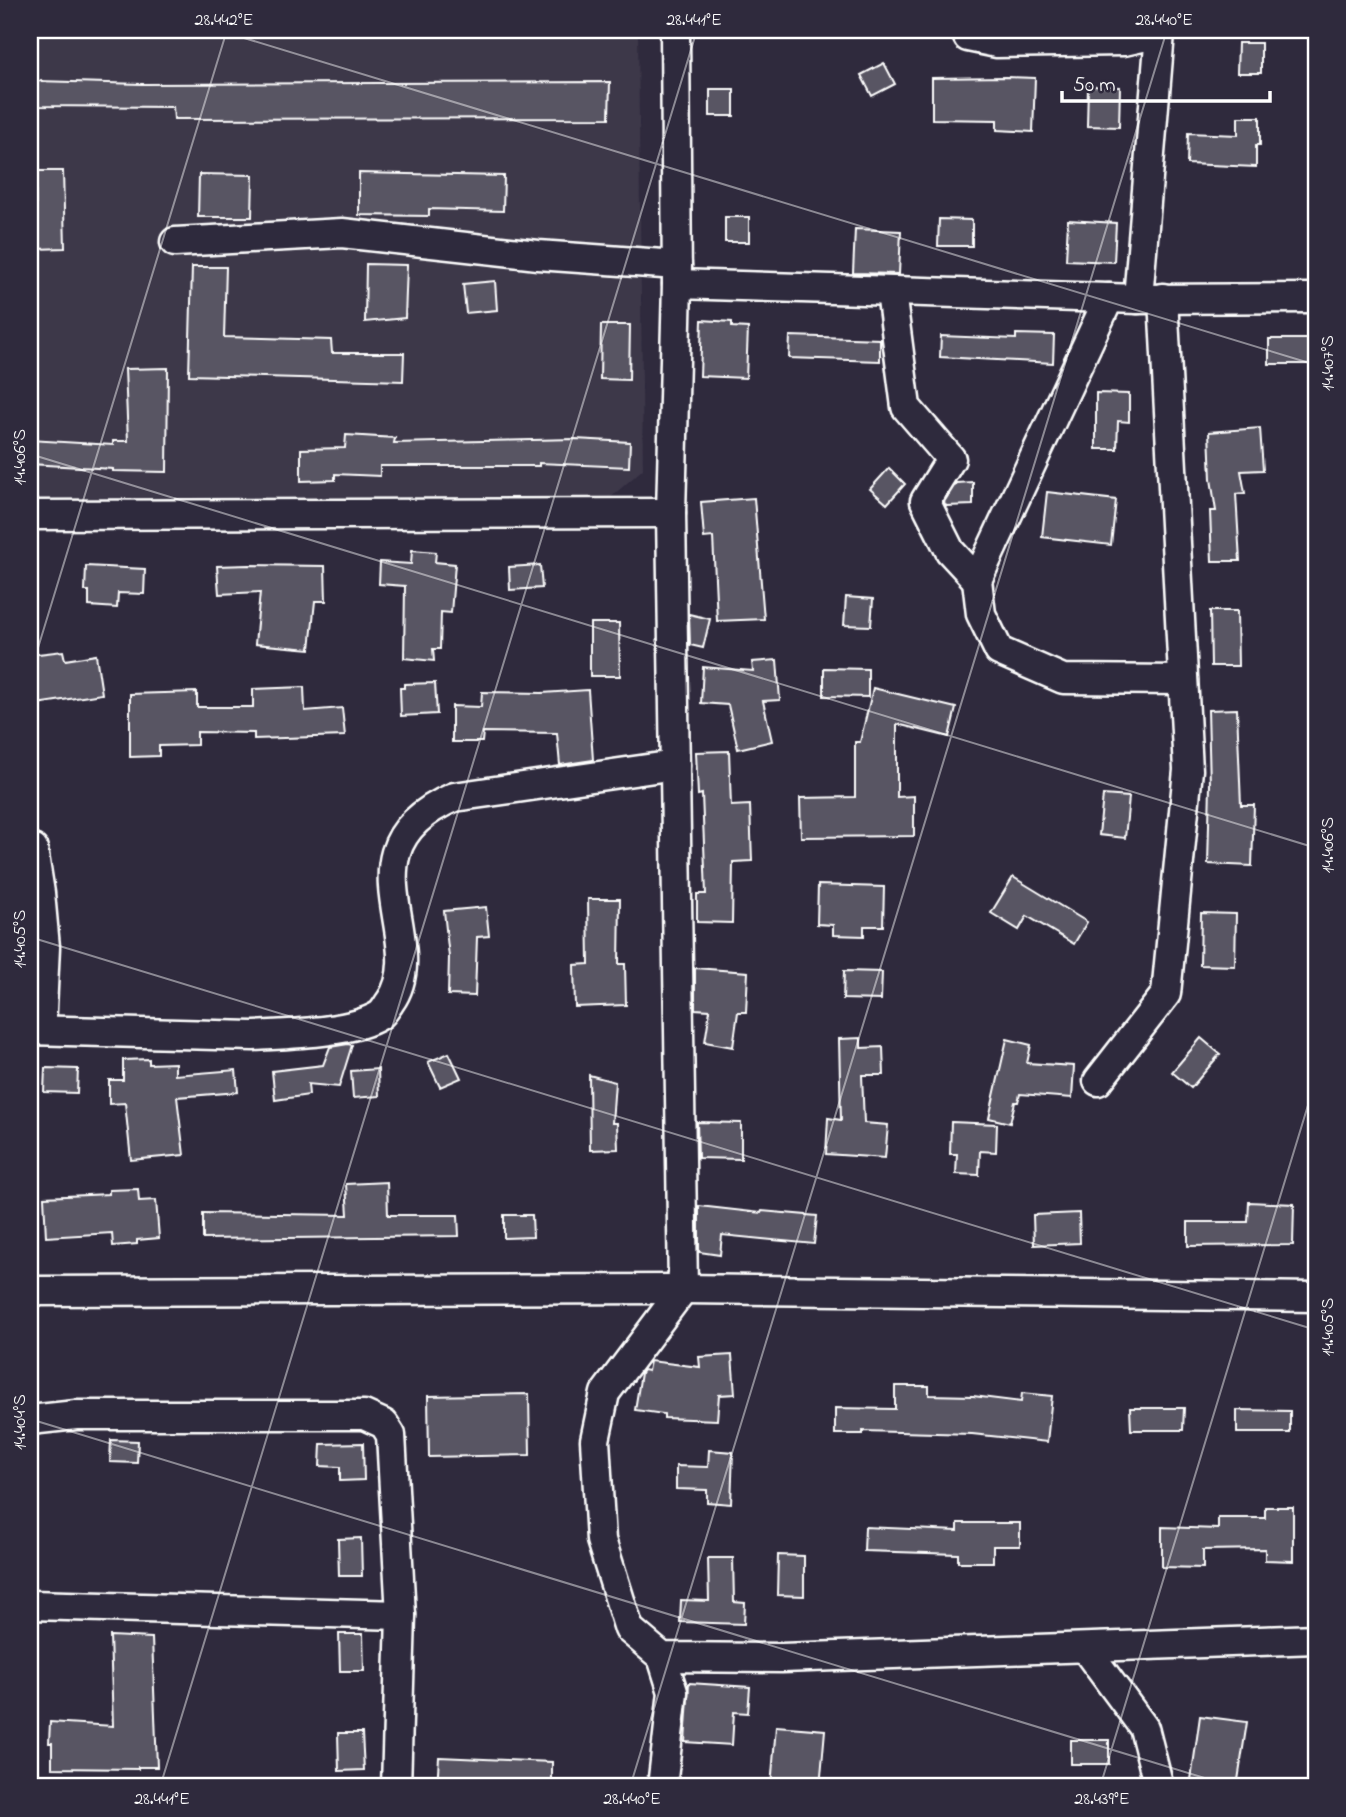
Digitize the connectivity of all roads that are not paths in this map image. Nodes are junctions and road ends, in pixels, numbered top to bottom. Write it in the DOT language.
graph roads {
  1 [pos="676,30"];
  2 [pos="965,30"];
  3 [pos="1160,31"];
  4 [pos="176,242"];
  5 [pos="677,274"];
  6 [pos="891,292"];
  7 [pos="1109,298"];
  8 [pos="1316,298"];
  9 [pos="1151,299"];
  10 [pos="671,513"];
  11 [pos="30,515"];
  12 [pos="977,580"];
  13 [pos="1183,680"];
  14 [pos="675,765"];
  15 [pos="33,849"];
  16 [pos="36,1030"];
  17 [pos="1098,1081"];
  18 [pos="683,1289"];
  19 [pos="30,1291"];
  20 [pos="1316,1297"];
  21 [pos="30,1420"];
  22 [pos="30,1605"];
  23 [pos="401,1615"];
  24 [pos="1316,1639"];
  25 [pos="1085,1648"];
  26 [pos="662,1657"];
  27 [pos="396,1787"];
  28 [pos="662,1787"];
  29 [pos="1159,1787"];
  1 -- 5 [label="street"];
  2 -- 3 [label="street"];
  3 -- 9 [label="street"];
  4 -- 5 [label="street"];
  5 -- 6 [label="street"];
  5 -- 10 [label="street"];
  6 -- 7 [label="street"];
  6 -- 12 [label="street"];
  7 -- 9 [label="street"];
  7 -- 12 [label="street"];
  8 -- 9 [label="street"];
  9 -- 13 [label="street"];
  10 -- 11 [label="street"];
  10 -- 14 [label="street"];
  12 -- 13 [label="street"];
  13 -- 17 [label="street"];
  14 -- 16 [label="street"];
  14 -- 18 [label="street"];
  15 -- 16 [label="street"];
  18 -- 19 [label="street"];
  18 -- 20 [label="street"];
  18 -- 26 [label="street"];
  21 -- 23 [label="street"];
  22 -- 23 [label="street"];
  23 -- 27 [label="street"];
  24 -- 25 [label="street"];
  25 -- 26 [label="street"];
  25 -- 29 [label="street"];
  26 -- 28 [label="street"];
}
